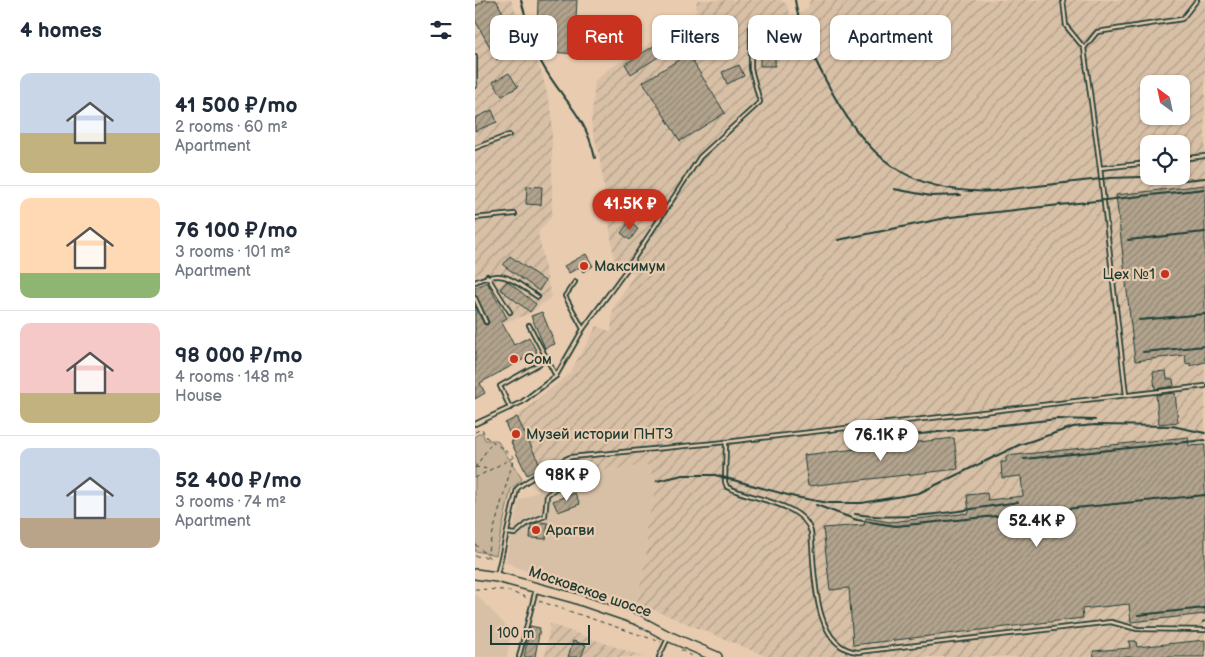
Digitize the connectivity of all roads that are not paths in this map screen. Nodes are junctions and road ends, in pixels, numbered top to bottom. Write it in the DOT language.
graph roads {
  1 [pos="1063,0"];
  2 [pos="1197,0"];
  3 [pos="1083,48"];
  4 [pos="475,56"];
  5 [pos="751,60"];
  6 [pos="475,86"];
  7 [pos="509,135"];
  8 [pos="475,148"];
  9 [pos="1205,156"];
  10 [pos="1190,158"];
  11 [pos="1140,164"];
  12 [pos="1100,168"];
  13 [pos="515,214"];
  14 [pos="475,218"];
  15 [pos="487,276"];
  16 [pos="475,282"];
  17 [pos="575,282"];
  18 [pos="537,297"];
  19 [pos="475,298"];
  20 [pos="510,312"];
  21 [pos="486,322"];
  22 [pos="529,325"];
  23 [pos="583,329"];
  24 [pos="547,360"];
  25 [pos="556,376"];
  26 [pos="1205,386"];
  27 [pos="1126,396"];
  28 [pos="510,408"];
  29 [pos="475,424"];
  30 [pos="726,442"];
  31 [pos="575,481"];
  32 [pos="507,533"];
  33 [pos="476,573"];
  34 [pos="497,577"];
  35 [pos="537,588"];
  36 [pos="1205,630"];
  37 [pos="667,640"];
  38 [pos="519,657"];
  39 [pos="659,657"];
  40 [pos="717,657"];
  1 -- 3 [label="lane"];
  2 -- 3 [label="lane"];
  3 -- 12 [label="lane"];
  4 -- 6 [label="lane"];
  5 -- 23 [label="lane"];
  7 -- 8 [label="lane"];
  9 -- 10 [label="lane"];
  11 -- 12 [label="lane"];
  12 -- 27 [label="lane"];
  13 -- 14 [label="lane"];
  15 -- 16 [label="lane"];
  15 -- 18 [label="lane"];
  15 -- 20 [label="lane"];
  17 -- 23 [label="lane"];
  19 -- 21 [label="lane"];
  22 -- 24 [label="lane"];
  23 -- 25 [label="lane"];
  24 -- 25 [label="lane"];
  24 -- 28 [label="lane"];
  25 -- 28 [label="lane"];
  26 -- 27 [label="lane"];
  27 -- 30 [label="lane"];
  28 -- 29 [label="lane"];
  30 -- 32 [label="lane"];
  30 -- 36 [label="lane"];
  31 -- 32 [label="lane"];
  32 -- 34 [label="lane"];
  33 -- 34 [label="main road, Московское шоссе"];
  34 -- 35 [label="main road, Московское шоссе"];
  35 -- 37 [label="main road, Московское шоссе"];
  35 -- 38 [label="lane"];
  37 -- 39 [label="lane"];
  37 -- 40 [label="main road, Московское шоссе"];
}
